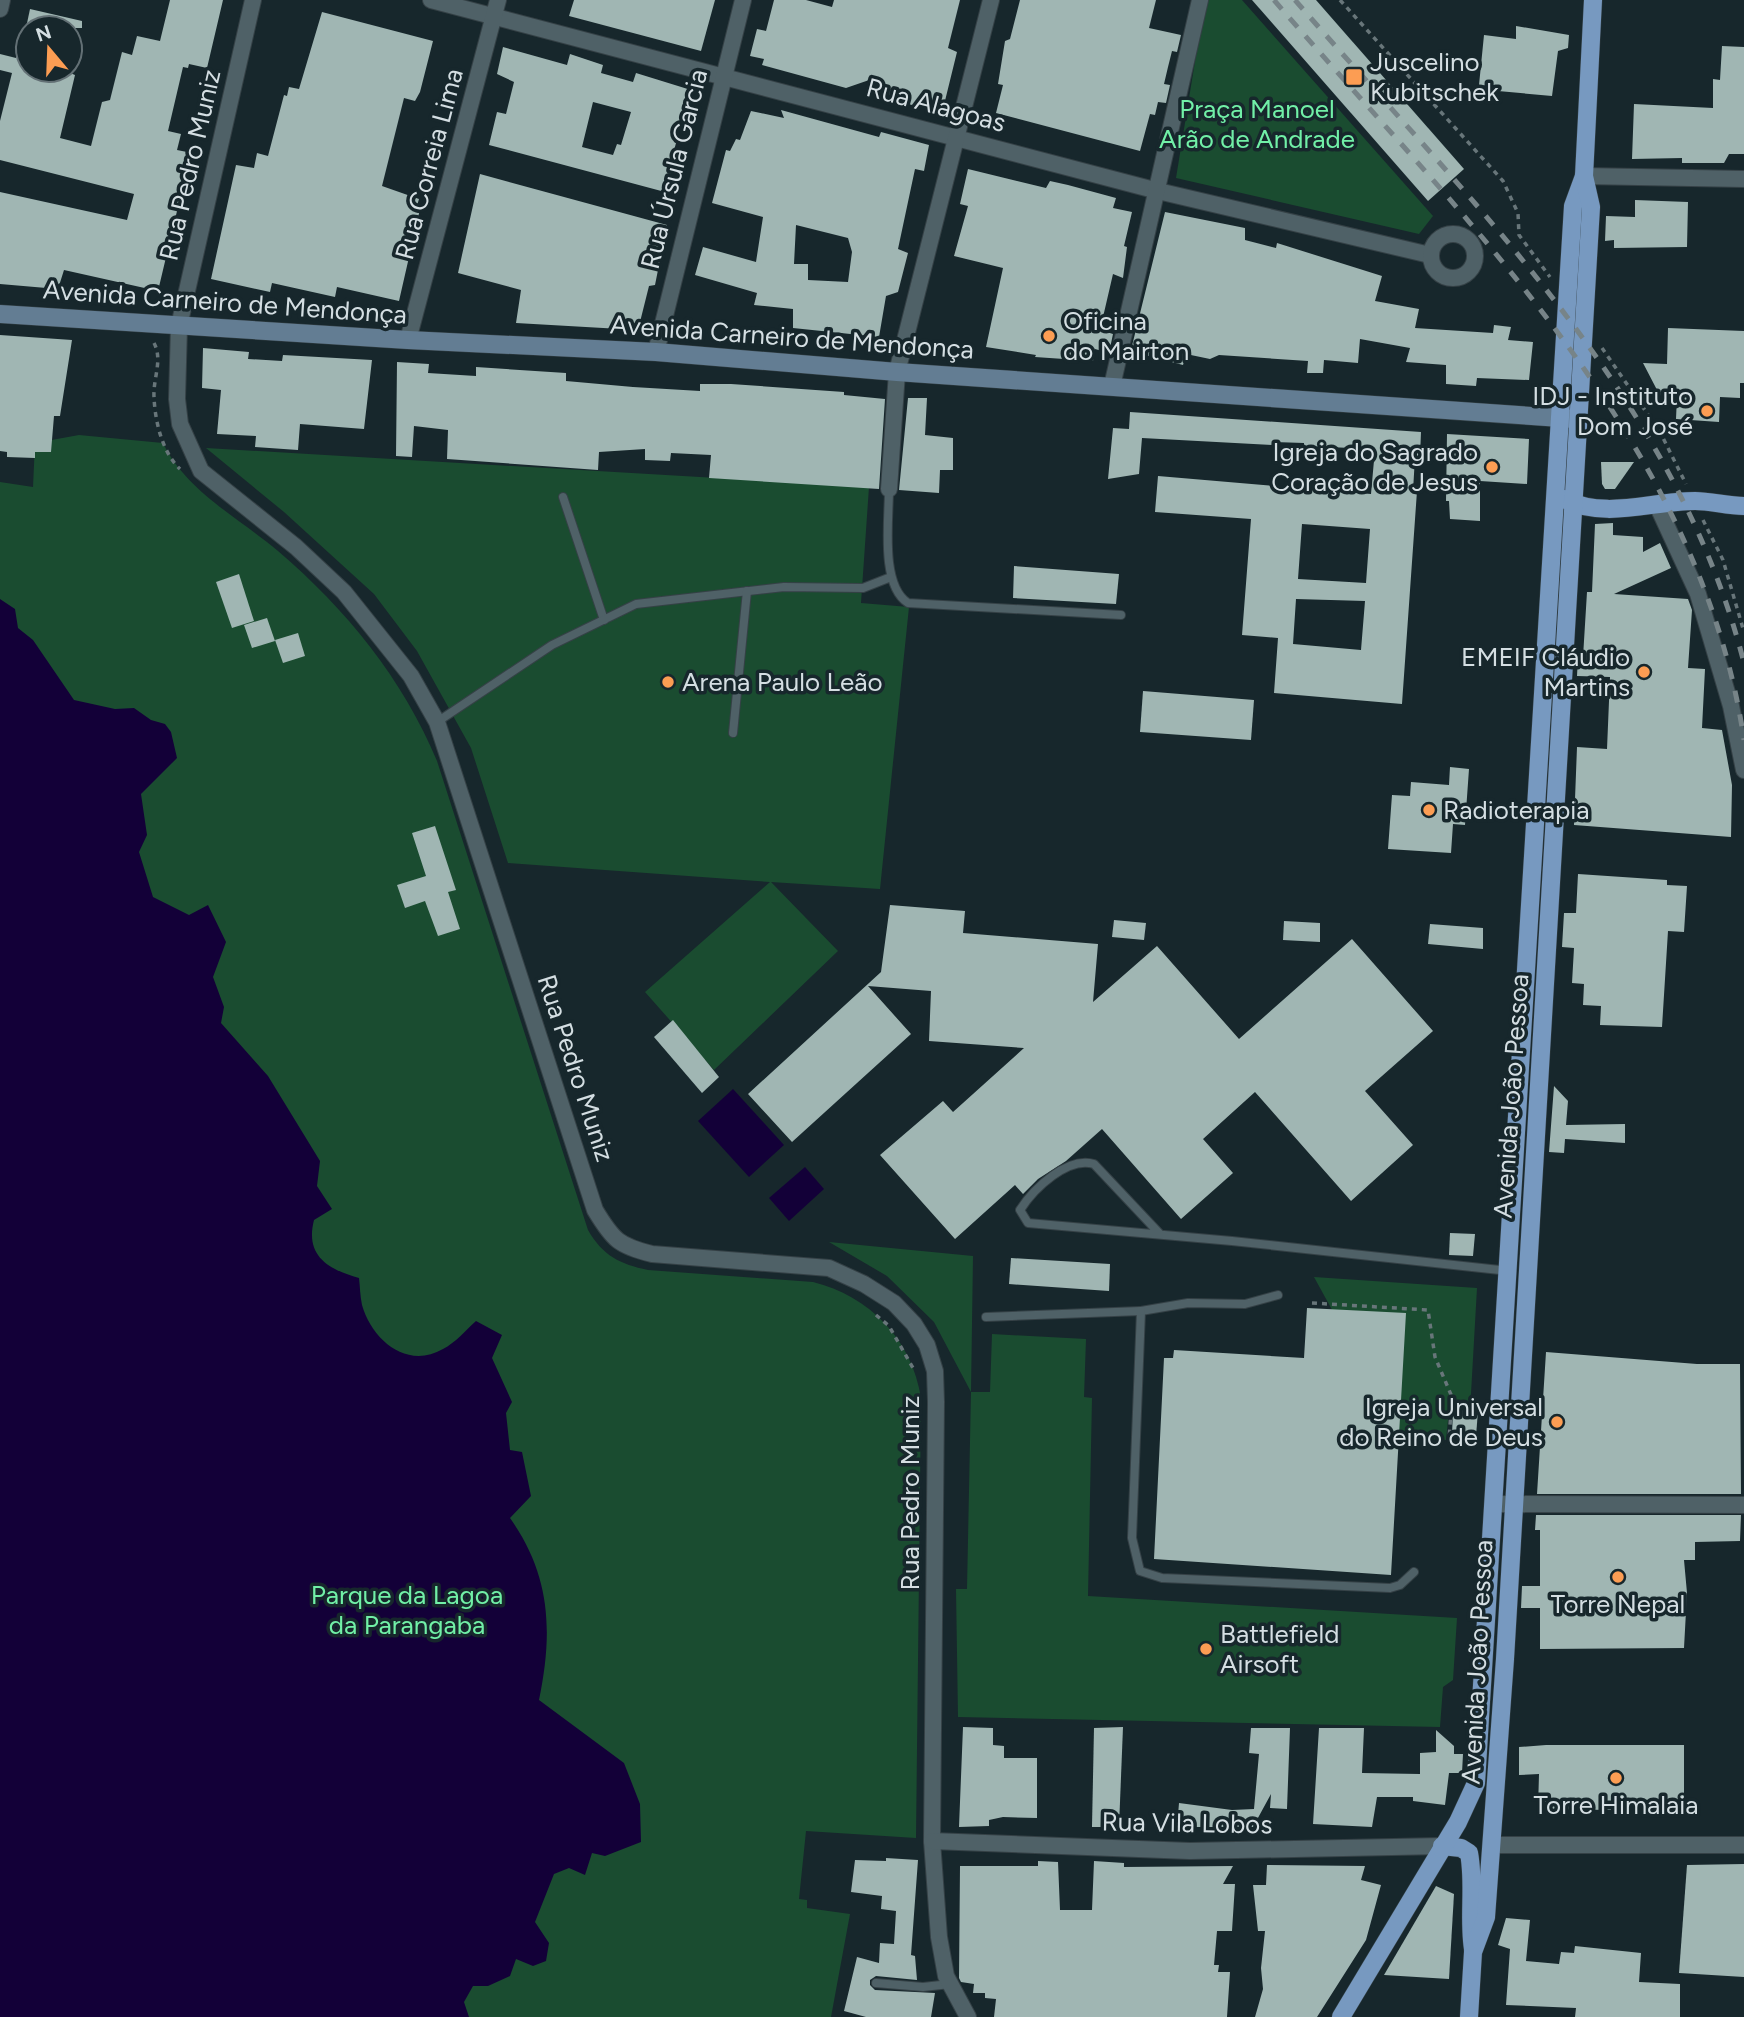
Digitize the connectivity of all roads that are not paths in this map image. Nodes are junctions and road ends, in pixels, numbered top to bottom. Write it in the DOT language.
graph roads {
  1 [pos="2,0"];
  2 [pos="253,0"];
  3 [pos="431,0"];
  4 [pos="743,0"];
  5 [pos="991,0"];
  6 [pos="1200,0"];
  7 [pos="1593,0"];
  8 [pos="496,8"];
  9 [pos="0,9"];
  10 [pos="724,76"];
  11 [pos="955,135"];
  12 [pos="1584,176"];
  13 [pos="1744,179"];
  14 [pos="1158,191"];
  15 [pos="1430,255"];
  16 [pos="0,314"];
  17 [pos="179,326"];
  18 [pos="408,340"];
  19 [pos="656,352"];
  20 [pos="897,372"];
  21 [pos="1112,386"];
  22 [pos="1560,418"];
  23 [pos="1579,419"];
  24 [pos="890,489"];
  25 [pos="1555,495"];
  26 [pos="563,497"];
  27 [pos="1575,505"];
  28 [pos="1657,505"];
  29 [pos="1744,506"];
  30 [pos="891,577"];
  31 [pos="747,591"];
  32 [pos="1121,615"];
  33 [pos="604,620"];
  34 [pos="437,722"];
  35 [pos="733,733"];
  36 [pos="1744,770"];
  37 [pos="1160,1234"];
  38 [pos="1517,1272"];
  39 [pos="1278,1295"];
  40 [pos="1141,1311"];
  41 [pos="986,1318"];
  42 [pos="1494,1504"];
  43 [pos="1512,1504"];
  44 [pos="1744,1505"];
  45 [pos="1414,1572"];
  46 [pos="932,1841"];
  47 [pos="1492,1845"];
  48 [pos="1744,1845"];
  49 [pos="1442,1846"];
  50 [pos="1474,1952"];
  51 [pos="876,1983"];
  52 [pos="950,1984"];
  53 [pos="968,2017"];
  54 [pos="1341,2017"];
  55 [pos="1469,2017"];
  1 -- 9 [label="street"];
  2 -- 17 [label="street, Rua Pedro Muniz"];
  3 -- 8 [label="street, Rua Alagoas"];
  4 -- 10 [label="street, Rua Úrsula Garcia"];
  5 -- 11 [label="street"];
  6 -- 14 [label="street"];
  7 -- 12 [label="main road, Avenida João Pessoa"];
  8 -- 10 [label="street, Rua Alagoas"];
  8 -- 18 [label="street, Rua Correia Lima"];
  10 -- 11 [label="street, Rua Alagoas"];
  10 -- 19 [label="street, Rua Úrsula Garcia"];
  11 -- 14 [label="street, Rua Alagoas"];
  11 -- 20 [label="street"];
  12 -- 13 [label="street"];
  12 -- 22 [label="main road, Avenida João Pessoa"];
  12 -- 23 [label="main road, Avenida João Pessoa"];
  14 -- 15 [label="street, Rua Alagoas"];
  14 -- 21 [label="street"];
  16 -- 17 [label="main road, Avenida Carneiro de Mendonça"];
  17 -- 18 [label="main road, Avenida Carneiro de Mendonça"];
  17 -- 34 [label="street, Rua Pedro Muniz"];
  18 -- 19 [label="main road, Avenida Carneiro de Mendonça"];
  19 -- 20 [label="main road, Avenida Carneiro de Mendonça"];
  20 -- 21 [label="main road, Avenida Carneiro de Mendonça"];
  20 -- 24 [label="street"];
  21 -- 22 [label="main road, Avenida Carneiro de Mendonça"];
  22 -- 23 [label="main road, Avenida Carneiro de Mendonça"];
  22 -- 25 [label="main road, Avenida João Pessoa"];
  23 -- 27 [label="main road, Avenida João Pessoa"];
  24 -- 30 [label="lane"];
  25 -- 27 [label="main road"];
  25 -- 38 [label="main road, Avenida João Pessoa"];
  26 -- 33 [label="lane"];
  27 -- 28 [label="main road"];
  27 -- 38 [label="main road, Avenida João Pessoa"];
  28 -- 29 [label="main road"];
  28 -- 36 [label="street"];
  30 -- 31 [label="lane"];
  30 -- 32 [label="lane"];
  31 -- 33 [label="lane"];
  31 -- 35 [label="lane"];
  33 -- 34 [label="lane"];
  34 -- 46 [label="street, Rua Pedro Muniz"];
  37 -- 37 [label="lane"];
  37 -- 38 [label="lane"];
  38 -- 42 [label="main road, Avenida João Pessoa"];
  38 -- 43 [label="main road, Avenida João Pessoa"];
  39 -- 40 [label="lane"];
  40 -- 41 [label="lane"];
  40 -- 45 [label="lane"];
  42 -- 43 [label="street"];
  42 -- 49 [label="main road, Avenida João Pessoa"];
  43 -- 44 [label="street"];
  43 -- 47 [label="main road, Avenida João Pessoa"];
  46 -- 49 [label="street, Rua Vila Lobos"];
  46 -- 52 [label="street, Rua Pedro Muniz"];
  47 -- 48 [label="street"];
  47 -- 50 [label="main road, Avenida João Pessoa"];
  49 -- 50 [label="main road"];
  49 -- 54 [label="main road, Avenida João Pessoa"];
  50 -- 55 [label="main road, Avenida João Pessoa"];
  51 -- 52 [label="lane"];
  52 -- 53 [label="street, Rua Pedro Muniz"];
}
